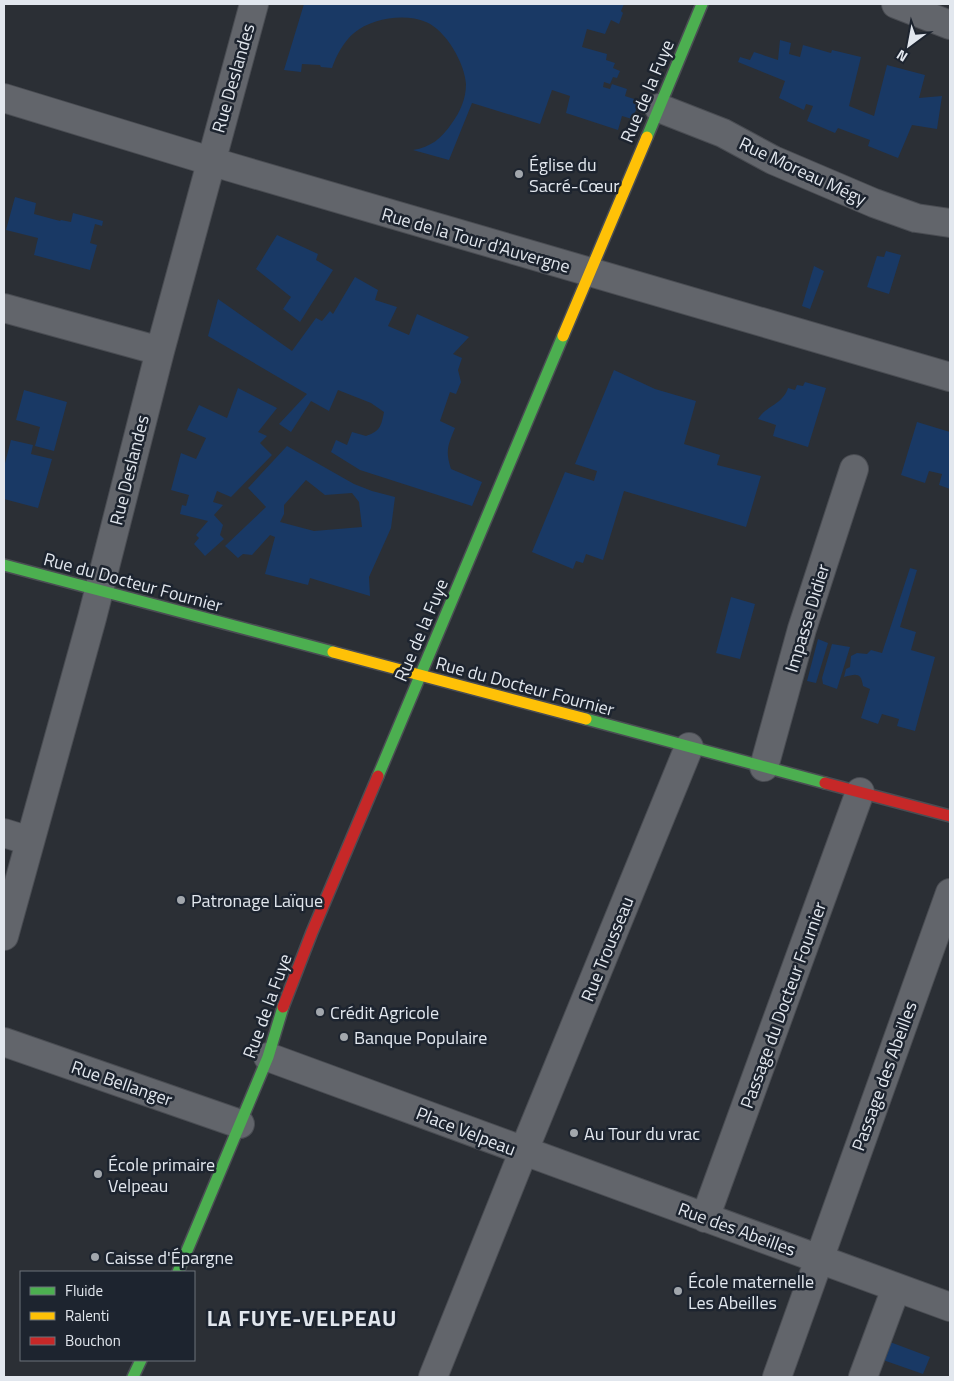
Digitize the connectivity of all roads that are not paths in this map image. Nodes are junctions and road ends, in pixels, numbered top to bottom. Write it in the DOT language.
graph roads {
  1 [pos="254,4"];
  2 [pos="702,4"];
  3 [pos="896,4"];
  4 [pos="950,25"];
  5 [pos="4,98"];
  6 [pos="659,108"];
  7 [pos="211,161"];
  8 [pos="950,223"];
  9 [pos="590,273"];
  10 [pos="4,308"];
  11 [pos="160,352"];
  12 [pos="950,377"];
  13 [pos="854,470"];
  14 [pos="4,565"];
  15 [pos="99,590"];
  16 [pos="420,676"];
  17 [pos="689,747"];
  18 [pos="764,767"];
  19 [pos="860,792"];
  20 [pos="950,816"];
  21 [pos="4,833"];
  22 [pos="30,841"];
  23 [pos="950,893"];
  24 [pos="4,936"];
  25 [pos="4,1042"];
  26 [pos="268,1057"];
  27 [pos="240,1124"];
  28 [pos="524,1151"];
  29 [pos="705,1218"];
  30 [pos="818,1259"];
  31 [pos="178,1271"];
  32 [pos="896,1288"];
  33 [pos="950,1307"];
  34 [pos="141,1361"];
  35 [pos="133,1377"];
  36 [pos="433,1377"];
  37 [pos="777,1377"];
  38 [pos="863,1377"];
  1 -- 7 [label="street, Rue Deslandes"];
  2 -- 6 [label="street, Rue de la Fuye"];
  3 -- 4 [label="street"];
  5 -- 7 [label="street, Rue de la Tour d'Auvergne"];
  6 -- 8 [label="street, Rue Moreau Mégy"];
  6 -- 9 [label="street, Rue de la Fuye"];
  7 -- 9 [label="street, Rue de la Tour d'Auvergne"];
  7 -- 11 [label="street, Rue Deslandes"];
  9 -- 12 [label="street, Rue de la Tour d'Auvergne"];
  9 -- 16 [label="street, Rue de la Fuye"];
  10 -- 11 [label="street"];
  11 -- 15 [label="street, Rue Deslandes"];
  13 -- 18 [label="street, Impasse Didier"];
  14 -- 15 [label="street, Rue du Docteur Fournier"];
  15 -- 16 [label="street, Rue du Docteur Fournier"];
  15 -- 22 [label="street, Rue Deslandes"];
  16 -- 17 [label="street, Rue du Docteur Fournier"];
  16 -- 26 [label="street, Rue de la Fuye"];
  17 -- 18 [label="street, Rue du Docteur Fournier"];
  17 -- 28 [label="street, Rue Trousseau"];
  18 -- 19 [label="street, Rue du Docteur Fournier"];
  19 -- 20 [label="street, Rue du Docteur Fournier"];
  19 -- 29 [label="street, Passage du Docteur Fournier"];
  21 -- 22 [label="street"];
  22 -- 24 [label="street, Rue Deslandes"];
  23 -- 30 [label="street, Passage des Abeilles"];
  25 -- 27 [label="street, Rue Bellanger"];
  26 -- 27 [label="street, Rue de la Fuye"];
  26 -- 28 [label="street, Place Velpeau"];
  27 -- 31 [label="street, Rue de la Fuye"];
  28 -- 29 [label="street, Rue des Abeilles"];
  28 -- 36 [label="street, Place Velpeau"];
  29 -- 30 [label="street, Rue des Abeilles"];
  30 -- 32 [label="street, Rue des Abeilles"];
  30 -- 37 [label="street, Passage des Abeilles"];
  32 -- 33 [label="street, Rue des Abeilles"];
  32 -- 38 [label="street"];
  34 -- 35 [label="street"];
}
